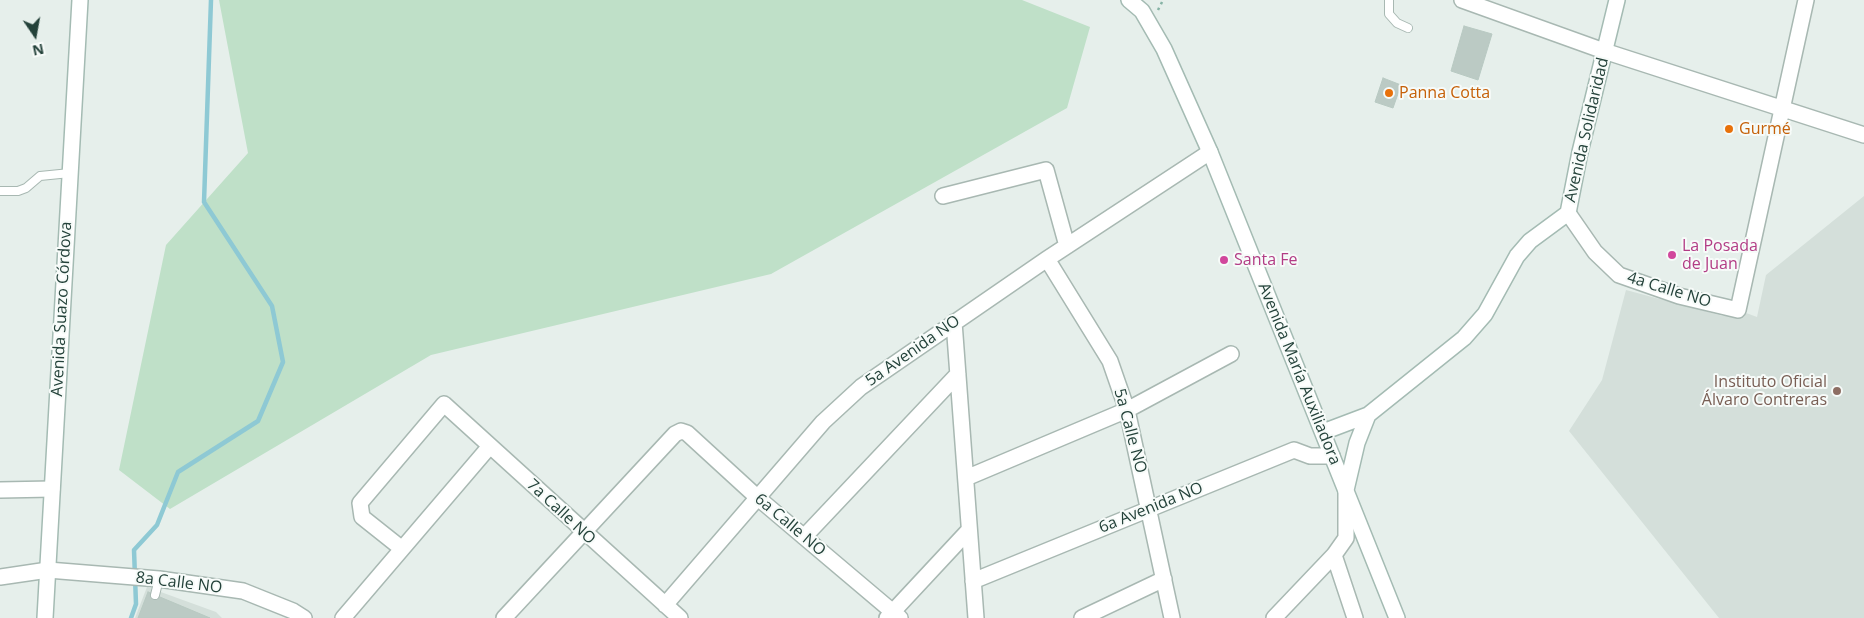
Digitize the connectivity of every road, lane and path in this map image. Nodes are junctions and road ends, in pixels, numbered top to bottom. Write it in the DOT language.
graph roads {
  1 [pos="80,0"];
  2 [pos="1129,0"];
  3 [pos="1389,0"];
  4 [pos="1462,0"];
  5 [pos="1617,0"];
  6 [pos="1806,0"];
  7 [pos="1408,28"];
  8 [pos="1604,51"];
  9 [pos="1782,108"];
  10 [pos="1864,135"];
  11 [pos="1210,152"];
  12 [pos="70,173"];
  13 [pos="0,191"];
  14 [pos="943,196"];
  15 [pos="1568,214"];
  16 [pos="1066,246"];
  17 [pos="1047,259"];
  18 [pos="954,322"];
  19 [pos="1230,354"];
  20 [pos="958,374"];
  21 [pos="1127,410"];
  22 [pos="1368,415"];
  23 [pos="1323,432"];
  24 [pos="490,446"];
  25 [pos="1332,456"];
  26 [pos="966,478"];
  27 [pos="52,489"];
  28 [pos="0,490"];
  29 [pos="1346,491"];
  30 [pos="758,498"];
  31 [pos="1150,509"];
  32 [pos="969,530"];
  33 [pos="584,533"];
  34 [pos="804,537"];
  35 [pos="401,548"];
  36 [pos="1334,554"];
  37 [pos="48,570"];
  38 [pos="0,577"];
  39 [pos="159,579"];
  40 [pos="1164,579"];
  41 [pos="973,581"];
  42 [pos="155,595"];
  43 [pos="665,605"];
  44 [pos="893,616"];
  45 [pos="45,618"];
  46 [pos="304,618"];
  47 [pos="343,618"];
  48 [pos="504,618"];
  49 [pos="680,618"];
  50 [pos="976,618"];
  51 [pos="1082,618"];
  52 [pos="1172,618"];
  53 [pos="1274,618"];
  54 [pos="1355,618"];
  55 [pos="1397,618"];
  1 -- 12 [label="street, Avenida Suazo Córdova"];
  2 -- 11 [label="street, Avenida María Auxiliadora"];
  3 -- 7 [label="lane"];
  4 -- 8 [label="street"];
  5 -- 8 [label="street, Avenida Solidaridad"];
  6 -- 9 [label="street"];
  8 -- 9 [label="street"];
  8 -- 15 [label="street, Avenida Solidaridad"];
  9 -- 10 [label="street"];
  9 -- 15 [label="street, 4a Calle NO"];
  11 -- 16 [label="street, 5a Avenida NO"];
  11 -- 23 [label="street, Avenida María Auxiliadora"];
  12 -- 13 [label="lane"];
  12 -- 27 [label="street, Avenida Suazo Córdova"];
  14 -- 16 [label="street"];
  15 -- 22 [label="street, Avenida Solidaridad"];
  16 -- 17 [label="street, 5a Avenida NO"];
  17 -- 18 [label="street, 5a Avenida NO"];
  17 -- 21 [label="street, 5a Calle NO"];
  18 -- 20 [label="street"];
  18 -- 30 [label="street, 5a Avenida NO"];
  19 -- 21 [label="street"];
  20 -- 26 [label="street"];
  20 -- 34 [label="street"];
  21 -- 26 [label="street"];
  21 -- 31 [label="street, 5a Calle NO"];
  22 -- 23 [label="street, Avenida Solidaridad"];
  22 -- 29 [label="street, Avenida Solidaridad"];
  23 -- 25 [label="street, Avenida María Auxiliadora"];
  24 -- 33 [label="street, 7a Calle NO"];
  24 -- 35 [label="street"];
  24 -- 35 [label="street, 7a Calle NO"];
  25 -- 29 [label="street, Avenida María Auxiliadora"];
  25 -- 31 [label="street, 6a Avenida NO"];
  26 -- 32 [label="street"];
  27 -- 28 [label="street"];
  27 -- 37 [label="street, Avenida Suazo Córdova"];
  29 -- 36 [label="street"];
  29 -- 55 [label="street, Avenida María Auxiliadora"];
  30 -- 33 [label="street, 6a Calle NO"];
  30 -- 34 [label="street, 6a Calle NO"];
  30 -- 43 [label="street, 5a Avenida NO"];
  31 -- 40 [label="street, 5a Calle NO"];
  31 -- 41 [label="street, 6a Avenida NO"];
  32 -- 41 [label="street"];
  32 -- 44 [label="street"];
  33 -- 43 [label="street, 7a Calle NO"];
  33 -- 48 [label="street"];
  34 -- 44 [label="street, 6a Calle NO"];
  35 -- 47 [label="street"];
  36 -- 53 [label="street"];
  36 -- 54 [label="street"];
  37 -- 38 [label="street, 8a Calle NO"];
  37 -- 39 [label="street, 8a Calle NO"];
  37 -- 45 [label="street, Avenida Suazo Córdova"];
  39 -- 42 [label="lane"];
  39 -- 46 [label="street, 8a Calle NO"];
  40 -- 51 [label="street"];
  40 -- 52 [label="street, 5a Calle NO"];
  41 -- 50 [label="street"];
  43 -- 49 [label="street, 7a Calle NO"];
}
